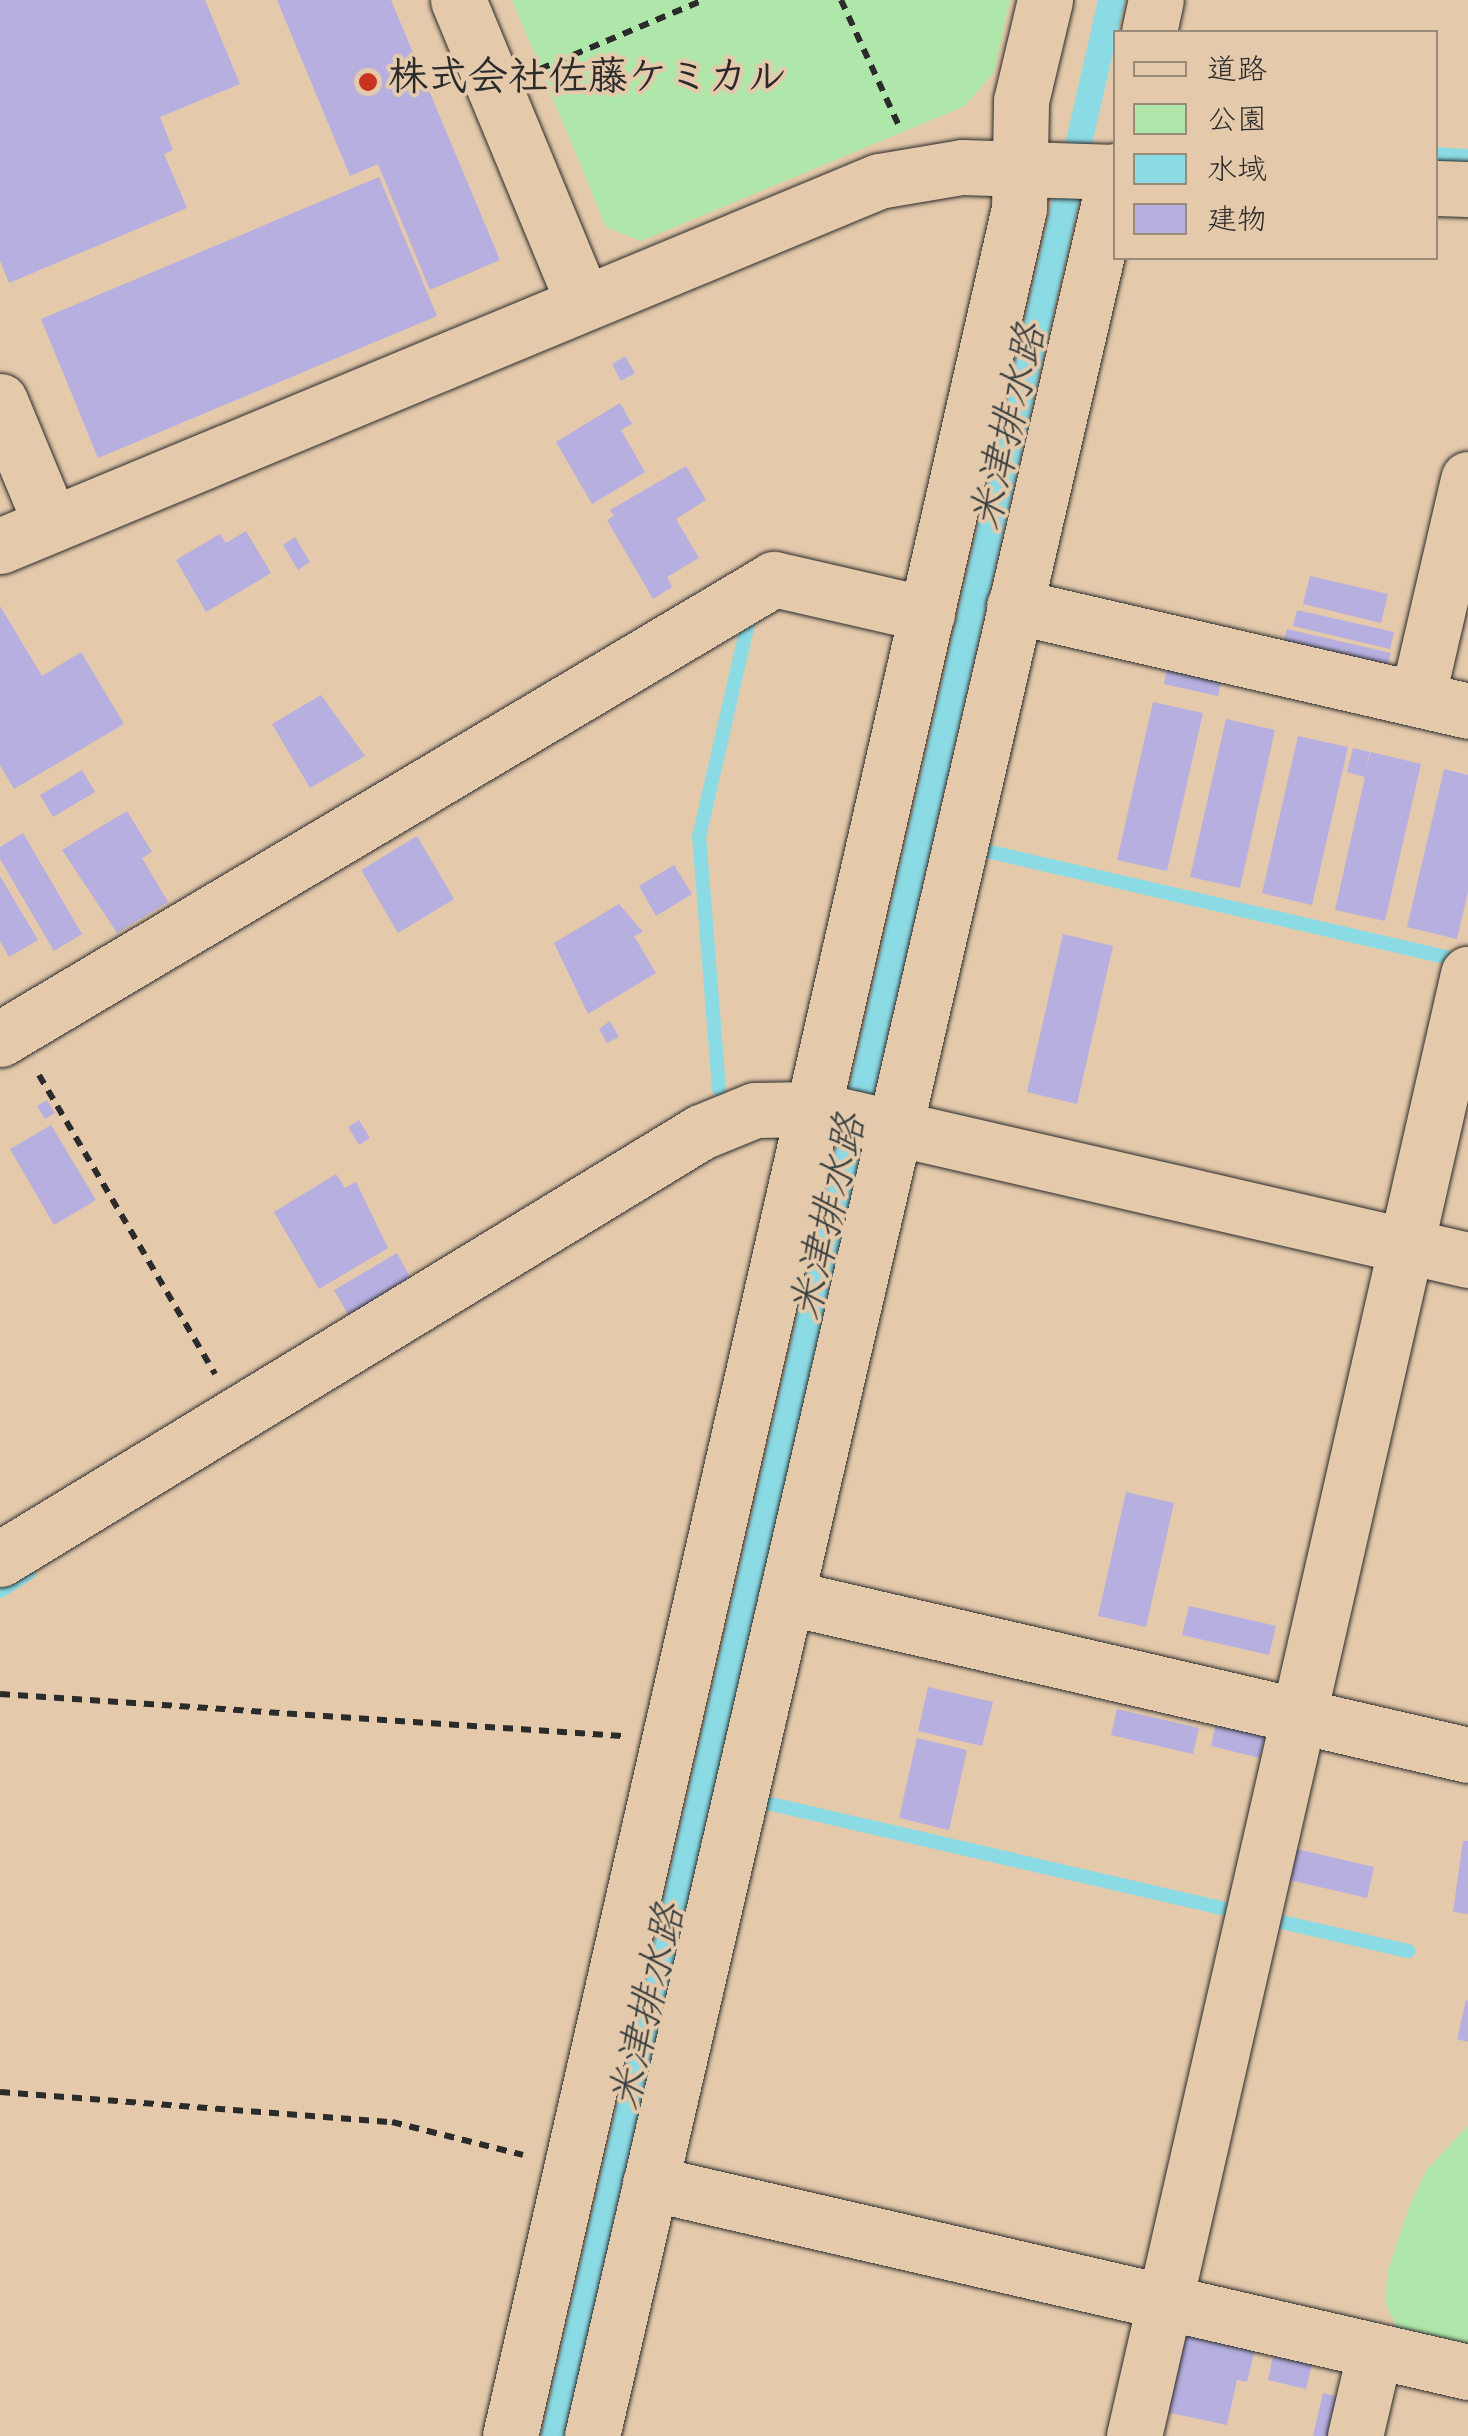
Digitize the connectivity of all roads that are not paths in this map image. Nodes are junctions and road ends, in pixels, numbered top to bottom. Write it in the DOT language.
graph roads {
  1 [pos="458,0"];
  2 [pos="1044,0"];
  3 [pos="1156,0"];
  4 [pos="1148,30"];
  5 [pos="1027,169"];
  6 [pos="1113,172"];
  7 [pos="1113,176"];
  8 [pos="1438,188"];
  9 [pos="1468,189"];
  10 [pos="583,302"];
  11 [pos="0,401"];
  12 [pos="1468,479"];
  13 [pos="51,524"];
  14 [pos="0,546"];
  15 [pos="1014,606"];
  16 [pos="926,614"];
  17 [pos="1443,705"];
  18 [pos="1468,974"];
  19 [pos="6,1035"];
  20 [pos="821,1111"];
  21 [pos="888,1126"];
  22 [pos="1406,1246"];
  23 [pos="1468,1260"];
  24 [pos="0,1559"];
  25 [pos="786,1597"];
  26 [pos="1299,1716"];
  27 [pos="1468,1755"];
  28 [pos="578,2172"];
  29 [pos="646,2186"];
  30 [pos="1164,2302"];
  31 [pos="1374,2350"];
  32 [pos="1468,2372"];
  33 [pos="510,2436"];
  34 [pos="592,2436"];
  35 [pos="1134,2436"];
  36 [pos="1355,2436"];
  1 -- 10 [label="street"];
  2 -- 5 [label="street"];
  3 -- 4 [label="street"];
  5 -- 6 [label="street"];
  5 -- 10 [label="street"];
  5 -- 16 [label="street"];
  7 -- 15 [label="street"];
  8 -- 9 [label="street"];
  10 -- 13 [label="street"];
  11 -- 13 [label="street"];
  12 -- 17 [label="street"];
  13 -- 14 [label="street"];
  15 -- 17 [label="street"];
  15 -- 21 [label="street"];
  16 -- 19 [label="street"];
  16 -- 20 [label="street"];
  18 -- 22 [label="street"];
  20 -- 21 [label="street"];
  20 -- 24 [label="street"];
  20 -- 28 [label="street"];
  21 -- 22 [label="street"];
  21 -- 25 [label="street"];
  22 -- 23 [label="street"];
  22 -- 26 [label="street"];
  25 -- 26 [label="street"];
  25 -- 29 [label="street"];
  26 -- 27 [label="street"];
  26 -- 30 [label="street"];
  28 -- 29 [label="street"];
  28 -- 33 [label="street"];
  29 -- 30 [label="street"];
  29 -- 34 [label="street"];
  30 -- 31 [label="street"];
  30 -- 35 [label="street"];
  31 -- 32 [label="street"];
  31 -- 36 [label="street"];
}
